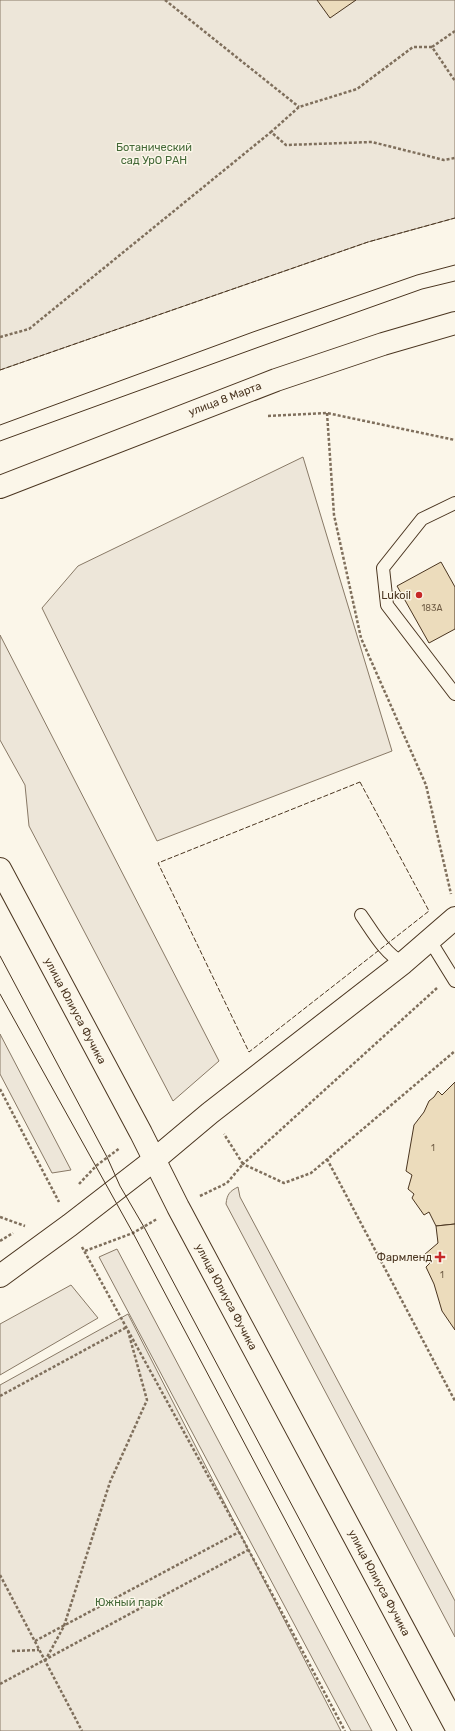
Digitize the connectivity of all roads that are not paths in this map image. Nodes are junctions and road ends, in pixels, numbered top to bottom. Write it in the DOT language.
graph roads {
  1 [pos="455,323"];
  2 [pos="0,487"];
  3 [pos="455,503"];
  4 [pos="455,694"];
  5 [pos="0,869"];
  6 [pos="454,909"];
  7 [pos="361,915"];
  8 [pos="429,939"];
  9 [pos="403,963"];
  10 [pos="453,978"];
  11 [pos="154,1160"];
  12 [pos="0,1276"];
  13 [pos="455,1725"];
  1 -- 2 [label="street, улица 8 Марта"];
  3 -- 4 [label="lane"];
  5 -- 11 [label="street, улица Юлиуса Фучика"];
  6 -- 8 [label="street"];
  7 -- 9 [label="lane"];
  8 -- 9 [label="street"];
  8 -- 10 [label="lane"];
  9 -- 11 [label="street"];
  11 -- 12 [label="street"];
  11 -- 13 [label="street, улица Юлиуса Фучика"];
}
